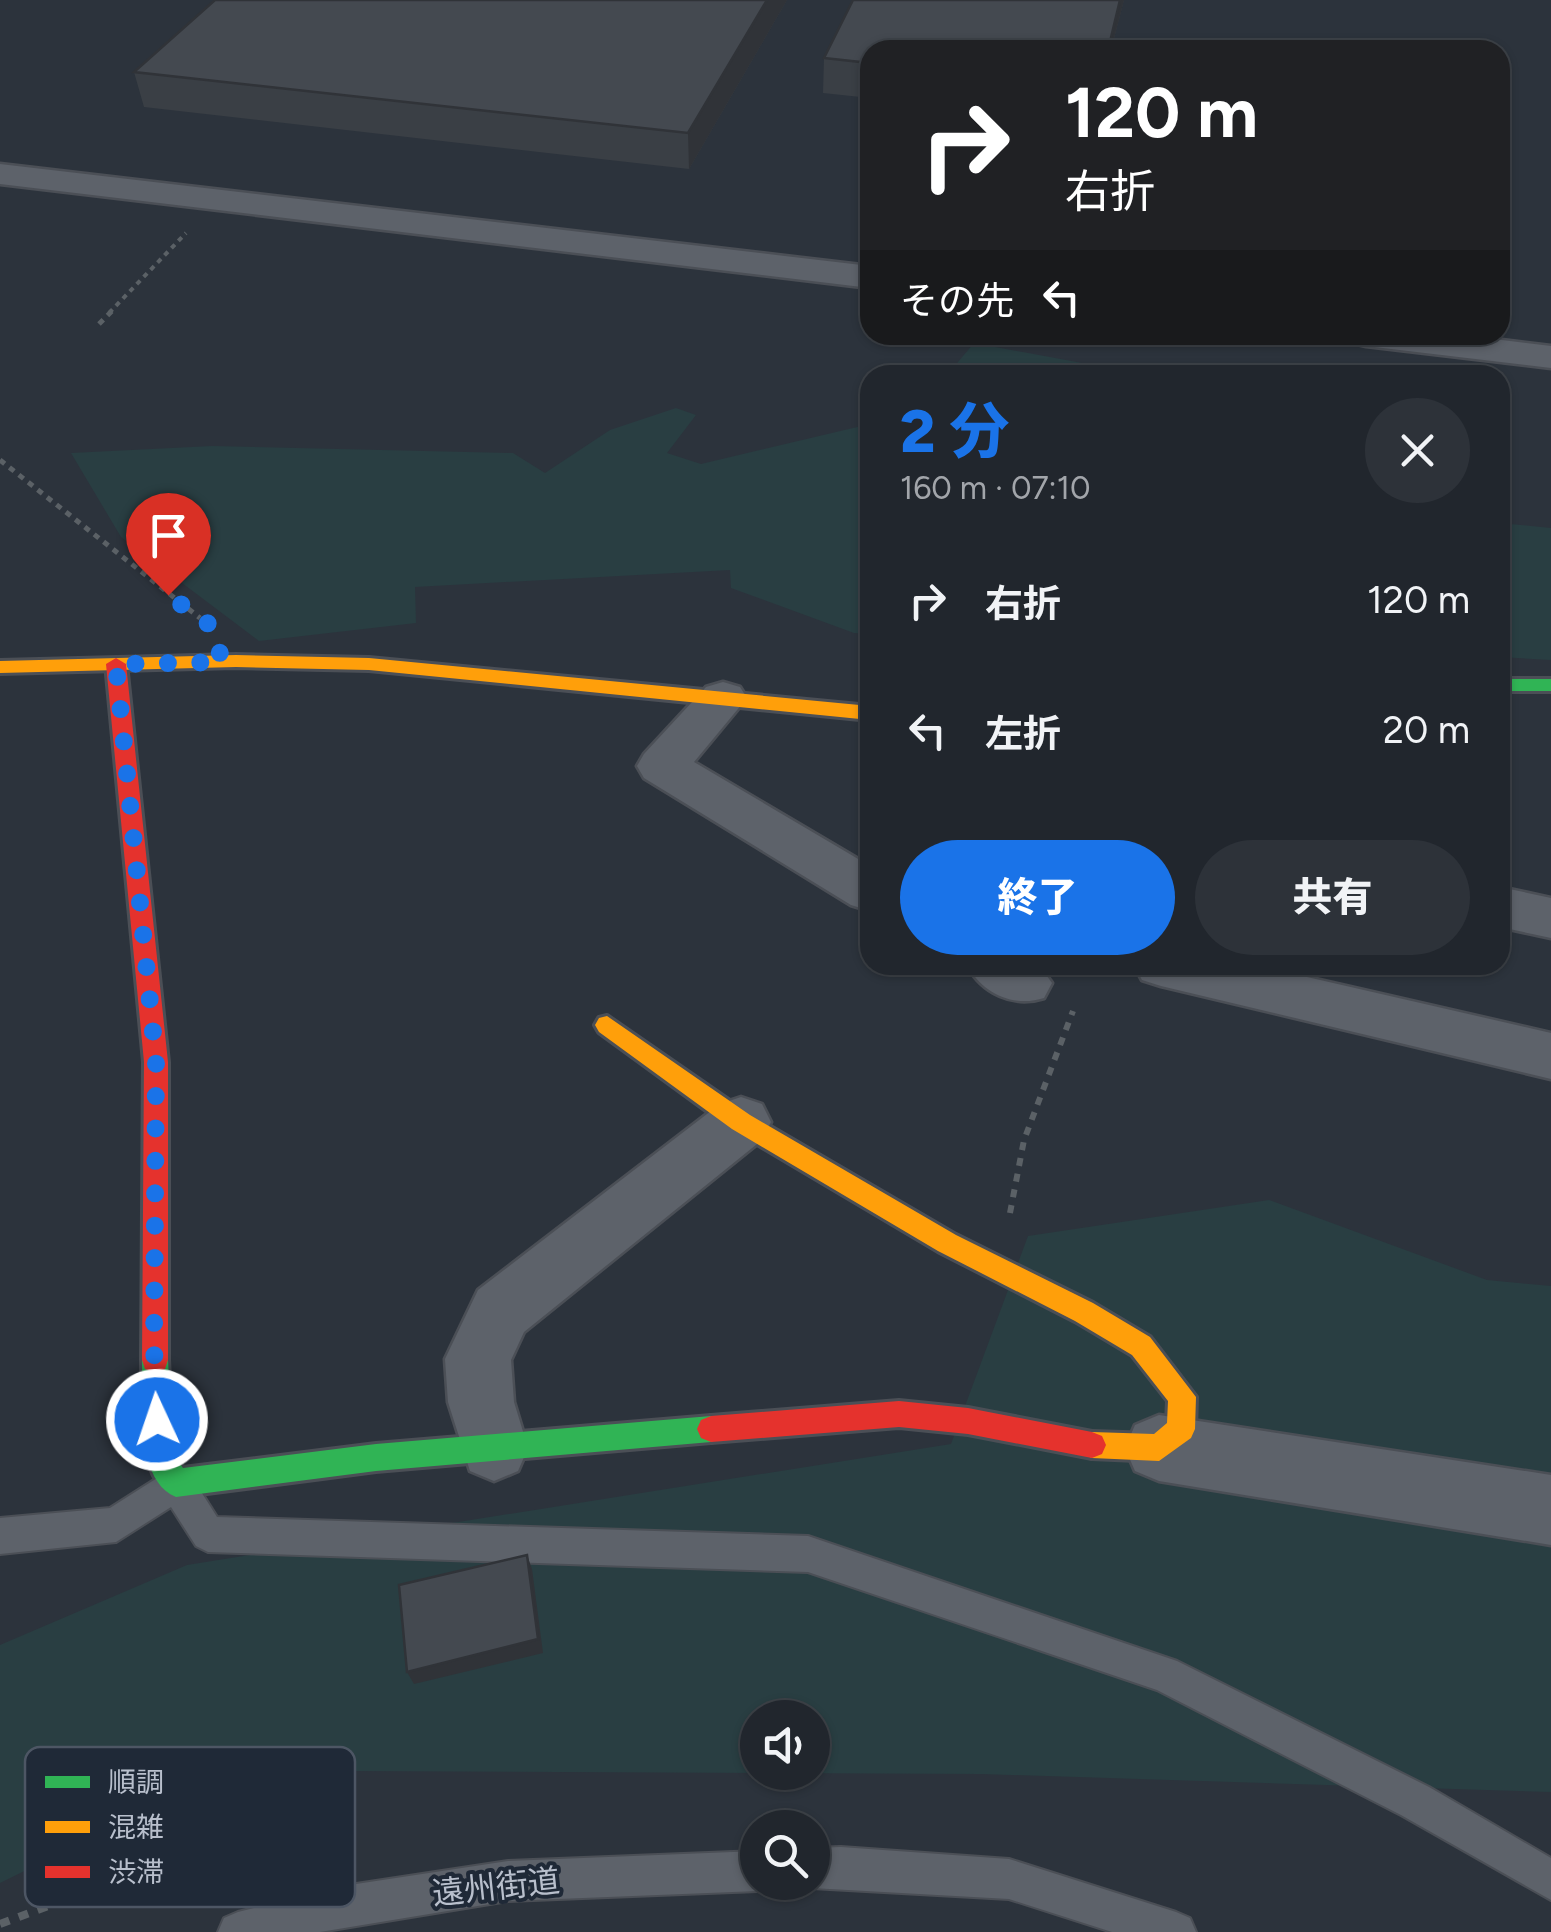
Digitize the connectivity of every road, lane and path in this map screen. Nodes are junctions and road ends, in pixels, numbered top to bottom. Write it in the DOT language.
graph roads {
  1 [pos="0,174"];
  2 [pos="218,200"];
  3 [pos="860,276"];
  4 [pos="99,324"];
  5 [pos="1450,345"];
  6 [pos="1551,357"];
  7 [pos="0,460"];
  8 [pos="223,662"];
  9 [pos="116,664"];
  10 [pos="0,667"];
  11 [pos="1510,685"];
  12 [pos="1551,685"];
  13 [pos="723,698"];
  14 [pos="860,712"];
  15 [pos="860,884"];
  16 [pos="1510,909"];
  17 [pos="1551,918"];
  18 [pos="1204,975"];
  19 [pos="1031,981"];
  20 [pos="607,1025"];
  21 [pos="1551,1056"];
  22 [pos="741,1122"];
  23 [pos="999,1269"];
  24 [pos="494,1448"];
  25 [pos="1159,1448"];
  26 [pos="176,1483"];
  27 [pos="1551,1510"];
  28 [pos="0,1536"];
  29 [pos="830,1867"];
  30 [pos="740,1872"];
  31 [pos="1551,1880"];
  32 [pos="355,1904"];
  33 [pos="46,1907"];
  34 [pos="339,1907"];
  35 [pos="0,1924"];
  36 [pos="238,1932"];
  37 [pos="1176,1932"];
  1 -- 2 [label="street"];
  2 -- 3 [label="street"];
  2 -- 4 [label="path"];
  5 -- 6 [label="street"];
  7 -- 8 [label="path"];
  8 -- 9 [label="street"];
  8 -- 13 [label="street"];
  9 -- 10 [label="street"];
  9 -- 26 [label="street"];
  11 -- 12 [label="street"];
  13 -- 14 [label="street"];
  13 -- 15 [label="street"];
  16 -- 17 [label="street"];
  18 -- 21 [label="street"];
  19 -- 23 [label="path"];
  20 -- 22 [label="street"];
  22 -- 23 [label="street"];
  22 -- 24 [label="street"];
  23 -- 25 [label="street"];
  24 -- 25 [label="street"];
  24 -- 26 [label="street"];
  25 -- 27 [label="street"];
  26 -- 28 [label="lane"];
  26 -- 31 [label="lane"];
  29 -- 37 [label="lane"];
  30 -- 32 [label="lane, 遠州街道"];
  33 -- 35 [label="path"];
  34 -- 36 [label="lane, 遠州街道"];
}
